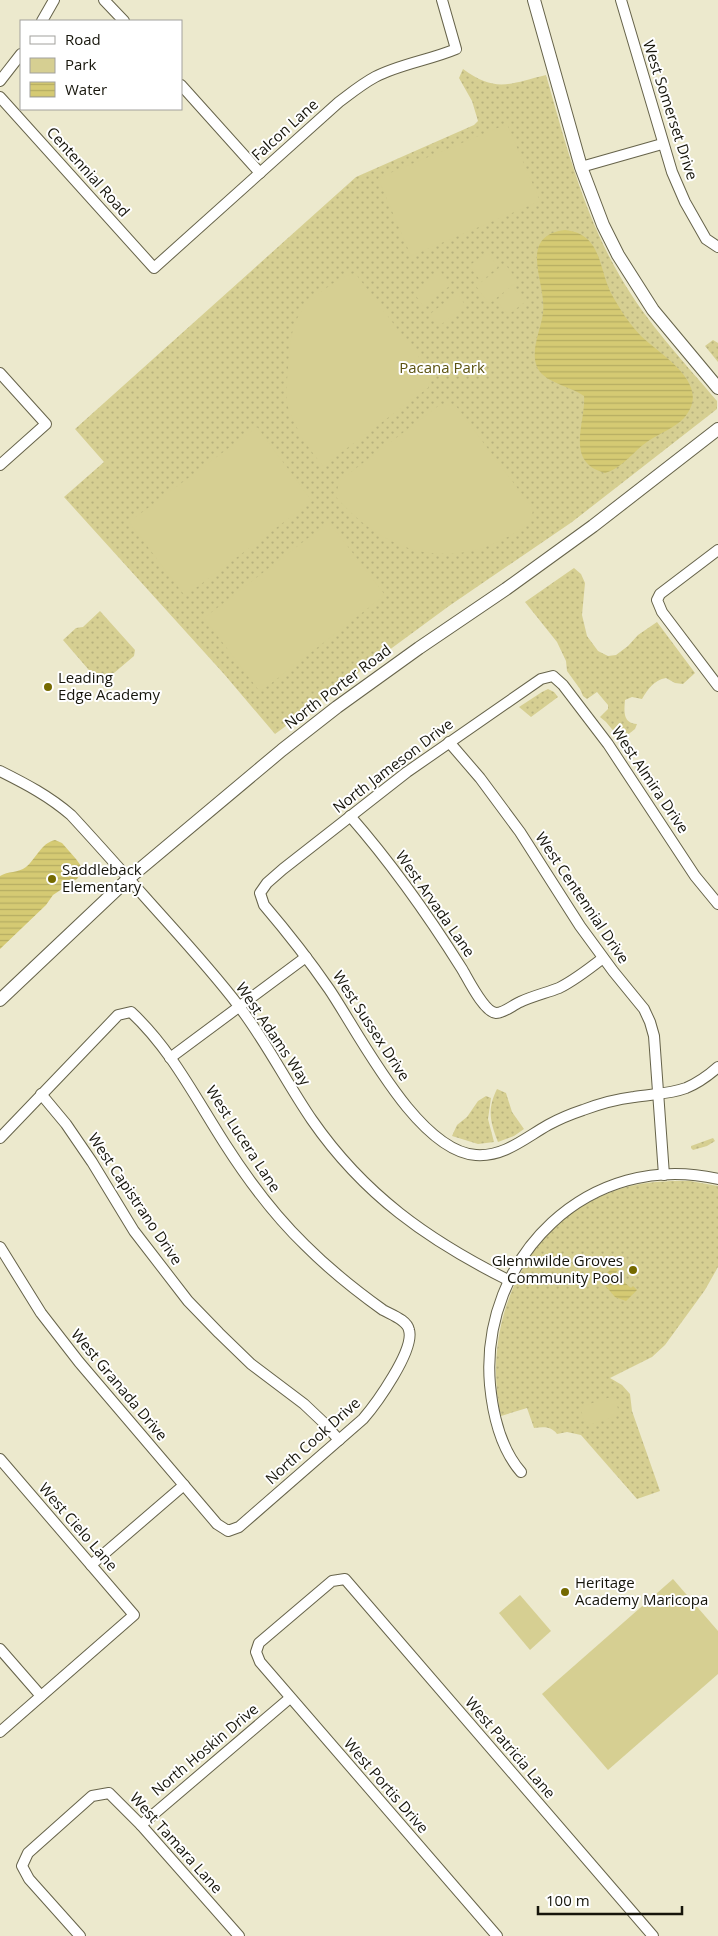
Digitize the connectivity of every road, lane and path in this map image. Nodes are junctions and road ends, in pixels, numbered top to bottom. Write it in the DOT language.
graph roads {
  1 [pos="54,0"];
  2 [pos="104,0"];
  3 [pos="442,0"];
  4 [pos="534,0"];
  5 [pos="621,0"];
  6 [pos="43,20"];
  7 [pos="123,20"];
  8 [pos="20,55"];
  9 [pos="0,81"];
  10 [pos="182,86"];
  11 [pos="0,97"];
  12 [pos="662,144"];
  13 [pos="581,168"];
  14 [pos="260,173"];
  15 [pos="718,246"];
  16 [pos="154,268"];
  17 [pos="0,373"];
  18 [pos="718,388"];
  19 [pos="718,429"];
  20 [pos="0,465"];
  21 [pos="718,550"];
  22 [pos="553,676"];
  23 [pos="718,686"];
  24 [pos="449,742"];
  25 [pos="0,771"];
  26 [pos="350,816"];
  27 [pos="128,879"];
  28 [pos="260,893"];
  29 [pos="718,904"];
  30 [pos="306,957"];
  31 [pos="603,958"];
  32 [pos="0,1000"];
  33 [pos="239,1006"];
  34 [pos="170,1058"];
  35 [pos="718,1067"];
  36 [pos="41,1094"];
  37 [pos="658,1094"];
  38 [pos="0,1138"];
  39 [pos="664,1175"];
  40 [pos="718,1179"];
  41 [pos="0,1247"];
  42 [pos="508,1280"];
  43 [pos="410,1329"];
  44 [pos="338,1440"];
  45 [pos="0,1460"];
  46 [pos="521,1472"];
  47 [pos="184,1485"];
  48 [pos="228,1531"];
  49 [pos="91,1565"];
  50 [pos="0,1649"];
  51 [pos="256,1652"];
  52 [pos="41,1696"];
  53 [pos="290,1698"];
  54 [pos="0,1732"];
  55 [pos="140,1825"];
  56 [pos="80,1936"];
  57 [pos="239,1936"];
  58 [pos="497,1936"];
  59 [pos="653,1936"];
  1 -- 6 [label="street"];
  2 -- 7 [label="street"];
  3 -- 14 [label="street, Falcon Lane"];
  4 -- 13 [label="street"];
  5 -- 12 [label="street, West Somerset Drive"];
  8 -- 9 [label="street"];
  10 -- 14 [label="street"];
  11 -- 16 [label="street, Centennial Road"];
  12 -- 13 [label="street"];
  12 -- 15 [label="street, West Somerset Drive"];
  13 -- 18 [label="street"];
  14 -- 16 [label="street, Falcon Lane"];
  17 -- 20 [label="street"];
  19 -- 27 [label="street, North Porter Road"];
  21 -- 23 [label="street"];
  22 -- 24 [label="street, North Jameson Drive"];
  22 -- 29 [label="street, West Almira Drive"];
  24 -- 26 [label="street, North Jameson Drive"];
  24 -- 31 [label="street, West Centennial Drive"];
  25 -- 27 [label="street, West Adams Way"];
  26 -- 28 [label="street, North Jameson Drive"];
  26 -- 31 [label="street, West Arvada Lane"];
  27 -- 32 [label="street, North Porter Road"];
  27 -- 33 [label="street, West Adams Way"];
  28 -- 30 [label="street, West Sussex Drive"];
  30 -- 33 [label="street"];
  30 -- 37 [label="street, West Sussex Drive"];
  31 -- 37 [label="street, West Centennial Drive"];
  33 -- 34 [label="street"];
  33 -- 42 [label="street, West Adams Way"];
  34 -- 36 [label="street, West Lucera Lane"];
  34 -- 43 [label="street, West Lucera Lane"];
  35 -- 37 [label="street"];
  36 -- 38 [label="street"];
  36 -- 44 [label="street, West Capistrano Drive"];
  37 -- 39 [label="street, West Centennial Drive"];
  39 -- 40 [label="street"];
  39 -- 42 [label="street"];
  41 -- 47 [label="street, West Granada Drive"];
  42 -- 46 [label="street"];
  43 -- 44 [label="street, North Cook Drive"];
  44 -- 48 [label="street, North Cook Drive"];
  45 -- 49 [label="street, West Cielo Lane"];
  47 -- 48 [label="street, West Granada Drive"];
  47 -- 49 [label="street"];
  49 -- 52 [label="street, West Cielo Lane"];
  50 -- 52 [label="street"];
  51 -- 53 [label="street, West Portis Drive"];
  51 -- 59 [label="street, West Patricia Lane"];
  52 -- 54 [label="street"];
  53 -- 55 [label="street, North Hoskin Drive"];
  53 -- 58 [label="street, West Portis Drive"];
  55 -- 56 [label="street, West Tamara Lane"];
  55 -- 57 [label="street, West Tamara Lane"];
}
